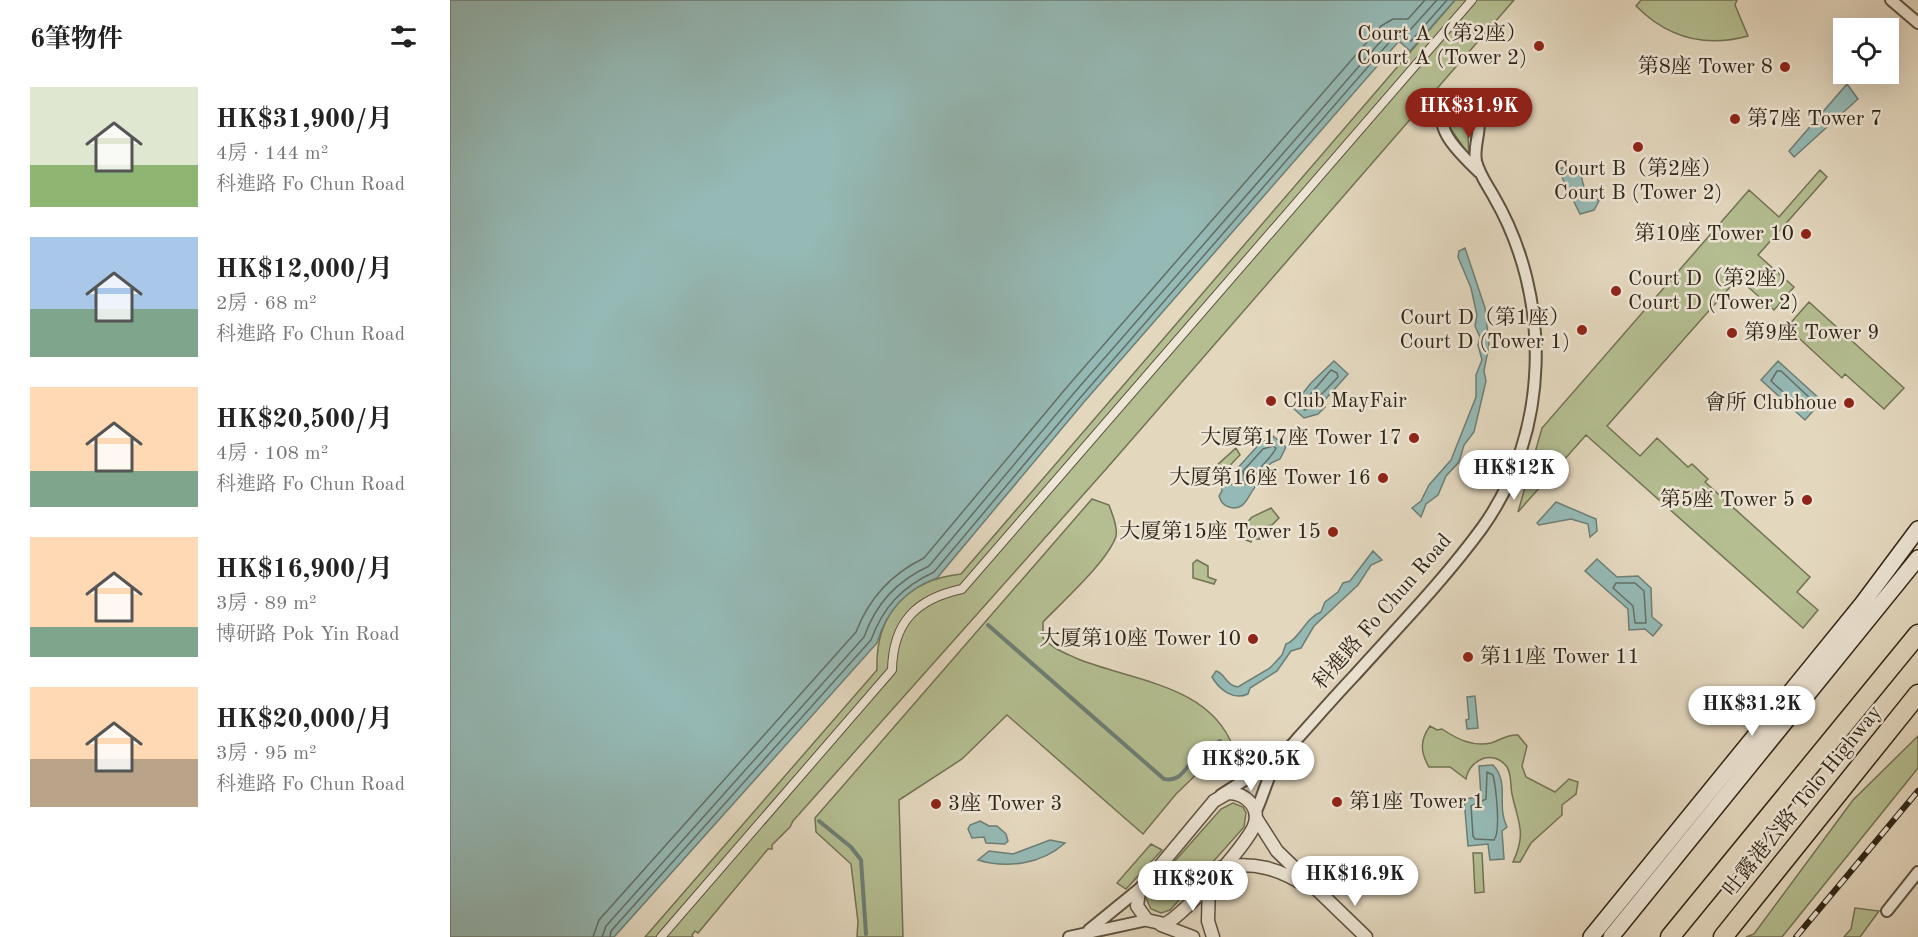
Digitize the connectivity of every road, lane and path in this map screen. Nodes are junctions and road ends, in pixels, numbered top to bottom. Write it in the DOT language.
graph roads {
  1 [pos="1472,0"];
  2 [pos="1891,0"];
  3 [pos="1918,23"];
  4 [pos="1479,171"];
  5 [pos="1918,529"];
  6 [pos="1918,558"];
  7 [pos="1918,634"];
  8 [pos="1918,694"];
  9 [pos="1276,763"];
  10 [pos="1214,801"];
  11 [pos="1256,815"];
  12 [pos="1222,867"];
  13 [pos="1918,872"];
  14 [pos="1209,882"];
  15 [pos="1143,886"];
  16 [pos="1324,899"];
  17 [pos="1887,911"];
  18 [pos="1153,922"];
  19 [pos="1086,932"];
  20 [pos="661,937"];
  21 [pos="1069,937"];
  22 [pos="1193,937"];
  23 [pos="1214,937"];
  24 [pos="1366,937"];
  25 [pos="1591,937"];
  26 [pos="1611,937"];
  27 [pos="1670,937"];
  28 [pos="1723,937"];
  1 -- 20 [label="street"];
  2 -- 3 [label="street"];
  4 -- 4 [label="street, 科進路 Fo Chun Road"];
  4 -- 9 [label="street, 科進路 Fo Chun Road"];
  5 -- 25 [label="main road"];
  6 -- 26 [label="main road"];
  7 -- 27 [label="highway, 吐露港公路 Tolo Highway"];
  8 -- 28 [label="highway, 吐露港公路 Tolo Highway"];
  9 -- 10 [label="street, 科進路 Fo Chun Road"];
  9 -- 11 [label="street, 科進路 Fo Chun Road"];
  10 -- 11 [label="street"];
  10 -- 15 [label="street, 科進路 Fo Chun Road"];
  11 -- 12 [label="street, 科進路 Fo Chun Road"];
  11 -- 16 [label="street"];
  12 -- 14 [label="street, 科進路 Fo Chun Road"];
  12 -- 16 [label="street"];
  13 -- 17 [label="street"];
  14 -- 18 [label="street, 科進路 Fo Chun Road"];
  14 -- 23 [label="street"];
  15 -- 18 [label="street"];
  15 -- 19 [label="street, 科進路 Fo Chun Road"];
  16 -- 24 [label="street"];
  18 -- 19 [label="street, 科進路 Fo Chun Road"];
  18 -- 22 [label="street"];
  19 -- 21 [label="street, 科進路 Fo Chun Road"];
}
